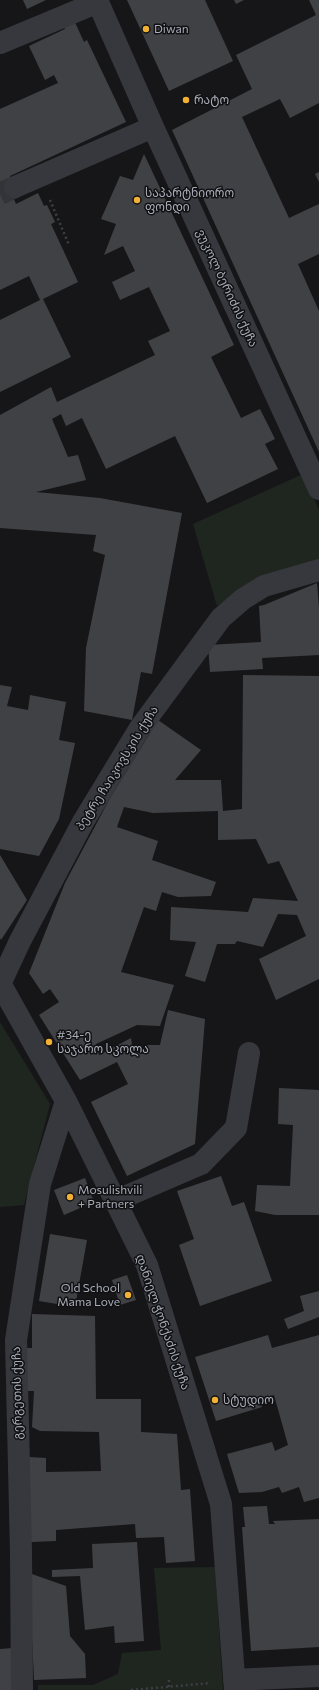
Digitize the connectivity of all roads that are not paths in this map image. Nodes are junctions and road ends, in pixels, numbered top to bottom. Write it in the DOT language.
graph roads {
  1 [pos="98,1"];
  2 [pos="0,43"];
  3 [pos="153,127"];
  4 [pos="15,187"];
  5 [pos="319,489"];
  6 [pos="319,570"];
  7 [pos="0,983"];
  8 [pos="249,1053"];
  9 [pos="66,1101"];
  10 [pos="115,1201"];
  11 [pos="8,1340"];
  12 [pos="319,1676"];
  13 [pos="235,1685"];
  14 [pos="22,1690"];
  1 -- 2 [label="street"];
  1 -- 3 [label="street, ვუკოლ ბერიძის ქუჩა"];
  3 -- 4 [label="street"];
  3 -- 5 [label="street, ვუკოლ ბერიძის ქუჩა"];
  6 -- 7 [label="street, პეტრე ჩაიკოვსკის ქუჩა"];
  7 -- 9 [label="street, დანიელ ჭონქაძის ქუჩა"];
  8 -- 10 [label="street"];
  9 -- 10 [label="street, დანიელ ჭონქაძის ქუჩა"];
  9 -- 11 [label="street, გერგეთის ქუჩა"];
  10 -- 13 [label="street, დანიელ ჭონქაძის ქუჩა"];
  11 -- 14 [label="street, გერგეთის ქუჩა"];
  12 -- 13 [label="street"];
}
